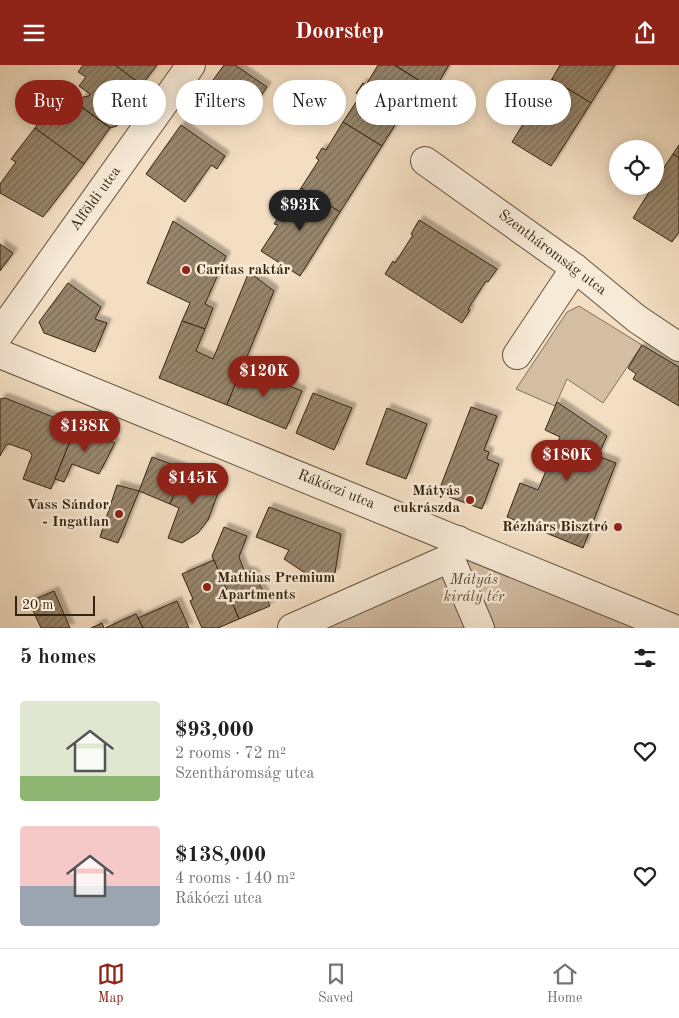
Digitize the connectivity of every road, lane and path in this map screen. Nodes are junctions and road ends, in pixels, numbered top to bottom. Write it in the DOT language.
graph roads {
  1 [pos="192,65"];
  2 [pos="424,161"];
  3 [pos="575,268"];
  4 [pos="0,333"];
  5 [pos="679,347"];
  6 [pos="0,354"];
  7 [pos="517,355"];
  8 [pos="454,549"];
  9 [pos="679,624"];
  10 [pos="292,628"];
  11 [pos="480,628"];
  12 [pos="672,628"];
  13 [pos="676,628"];
  1 -- 4 [label="street, Alföldi utca"];
  2 -- 3 [label="street, Szentháromság utca"];
  3 -- 5 [label="street, Szentháromság utca"];
  3 -- 7 [label="street"];
  6 -- 8 [label="street, Rákóczi utca"];
  8 -- 10 [label="street"];
  8 -- 11 [label="street"];
  8 -- 12 [label="street, Rákóczi utca"];
  9 -- 13 [label="street"];
}
